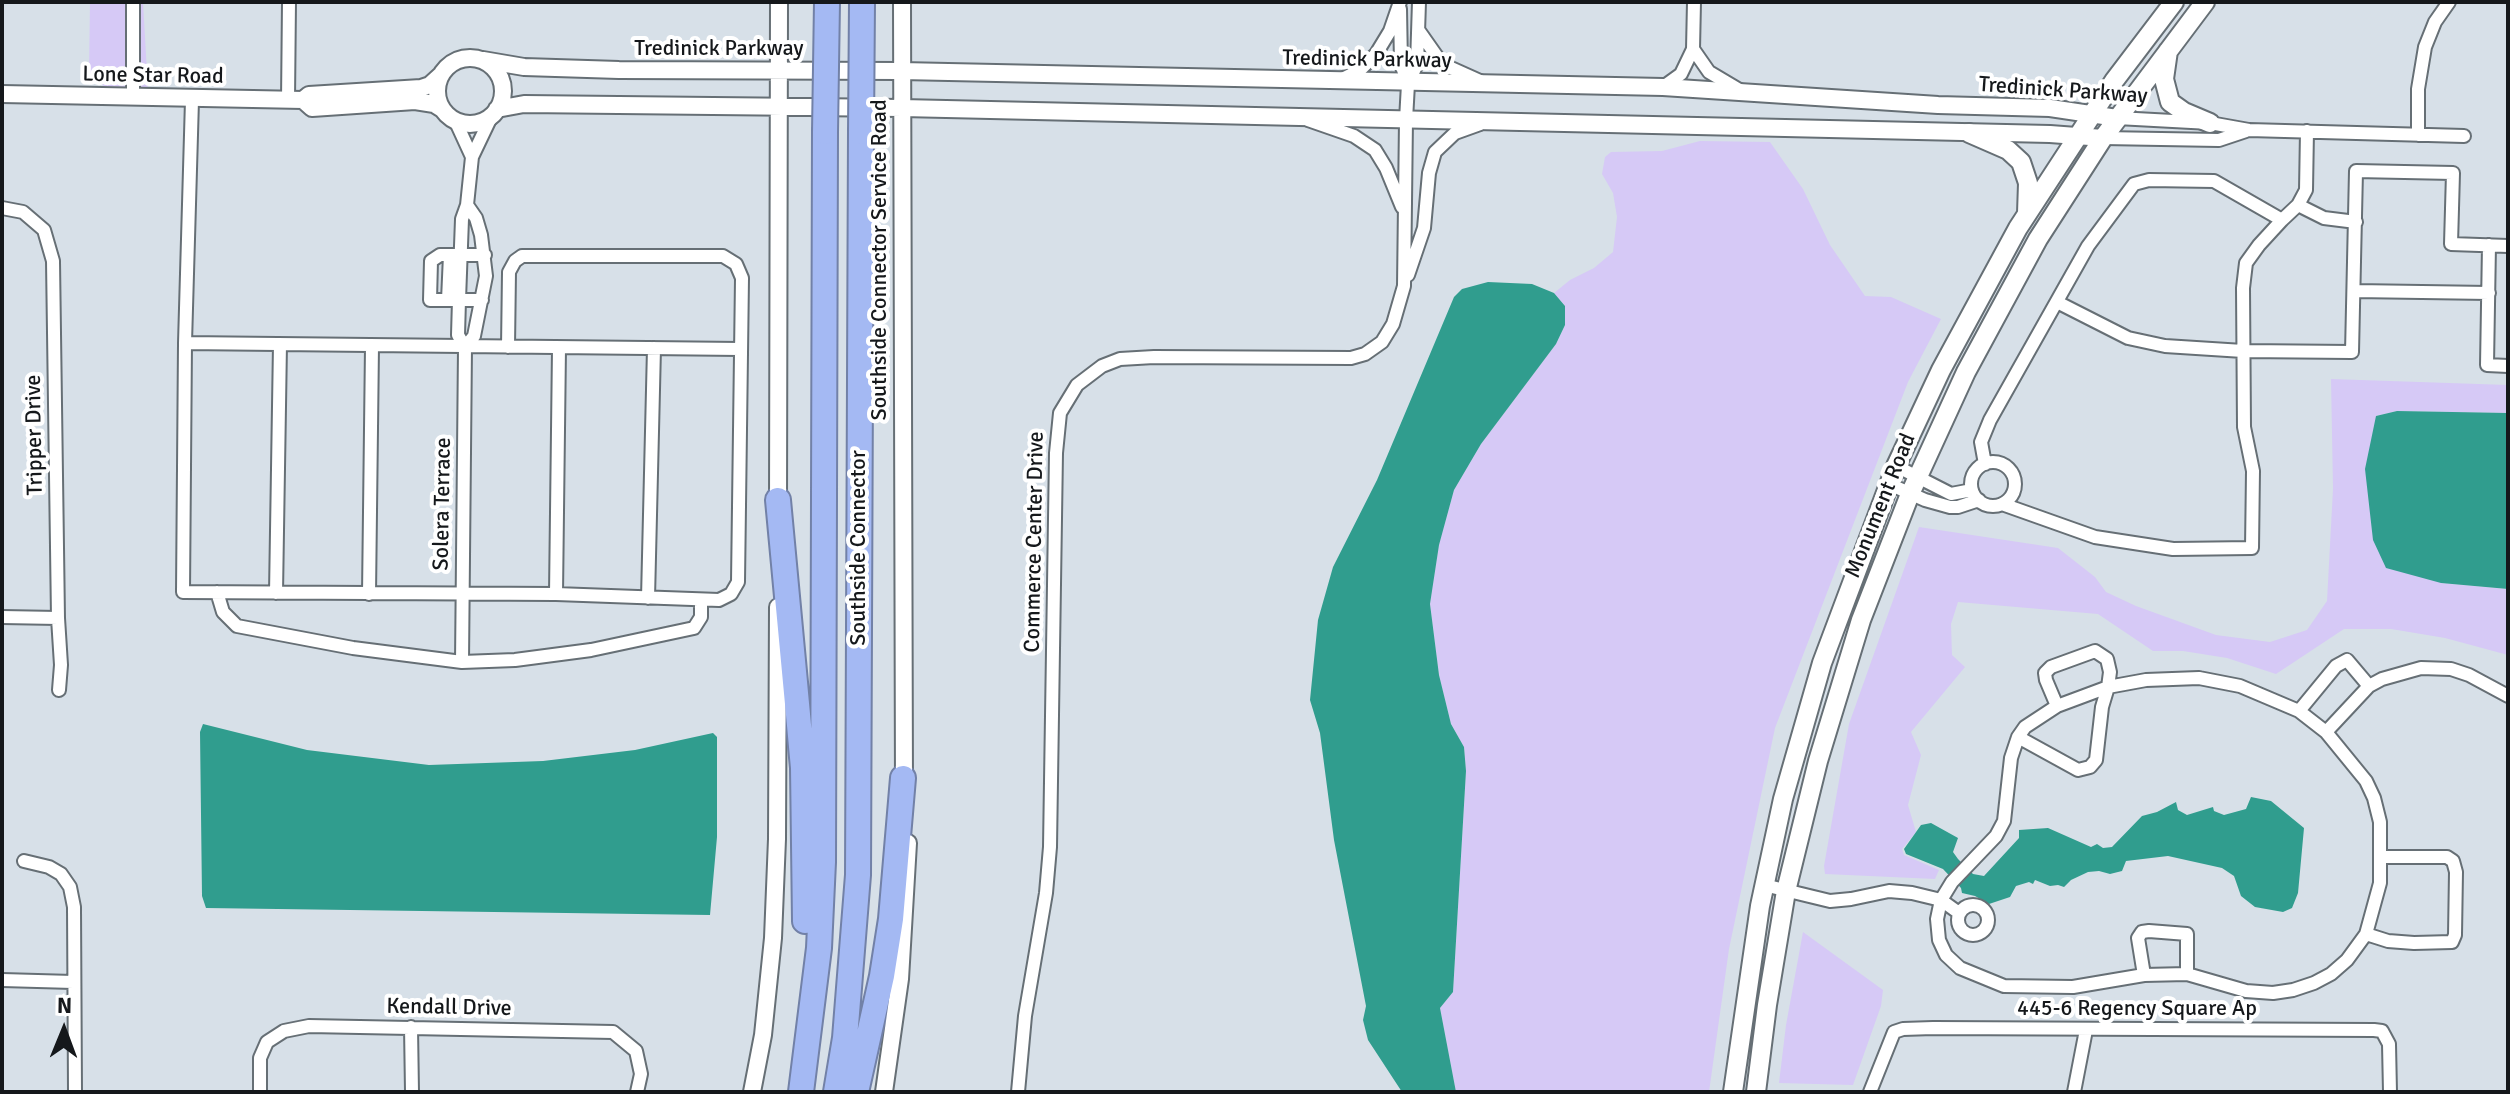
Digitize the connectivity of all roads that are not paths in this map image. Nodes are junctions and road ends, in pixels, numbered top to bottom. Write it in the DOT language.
graph roads {
  1 [pos="133,2"];
  2 [pos="289,2"];
  3 [pos="779,2"];
  4 [pos="827,2"];
  5 [pos="862,2"];
  6 [pos="902,2"];
  7 [pos="1400,2"];
  8 [pos="1419,2"];
  9 [pos="1694,2"];
  10 [pos="2205,2"];
  11 [pos="2449,2"];
  12 [pos="2170,4"];
  13 [pos="1419,31"];
  14 [pos="2168,48"];
  15 [pos="1693,49"];
  16 [pos="483,60"];
  17 [pos="901,71"];
  18 [pos="779,72"];
  19 [pos="441,75"];
  20 [pos="1337,82"];
  21 [pos="1408,84"];
  22 [pos="1488,85"];
  23 [pos="1663,87"];
  24 [pos="1743,92"];
  25 [pos="2,94"];
  26 [pos="133,98"];
  27 [pos="192,100"];
  28 [pos="296,100"];
  29 [pos="779,107"];
  30 [pos="902,108"];
  31 [pos="495,111"];
  32 [pos="449,114"];
  33 [pos="2091,114"];
  34 [pos="1301,118"];
  35 [pos="2117,118"];
  36 [pos="1406,120"];
  37 [pos="1486,122"];
  38 [pos="2210,123"];
  39 [pos="2249,130"];
  40 [pos="2307,131"];
  41 [pos="1969,133"];
  42 [pos="2418,135"];
  43 [pos="2077,136"];
  44 [pos="2464,136"];
  45 [pos="2103,138"];
  46 [pos="472,157"];
  47 [pos="467,205"];
  48 [pos="2298,205"];
  49 [pos="2,208"];
  50 [pos="2027,213"];
  51 [pos="1405,214"];
  52 [pos="2282,220"];
  53 [pos="2356,222"];
  54 [pos="2489,245"];
  55 [pos="2508,246"];
  56 [pos="456,254"];
  57 [pos="485,255"];
  58 [pos="1404,286"];
  59 [pos="2355,291"];
  60 [pos="2489,293"];
  61 [pos="453,300"];
  62 [pos="482,300"];
  63 [pos="2057,302"];
  64 [pos="185,343"];
  65 [pos="280,344"];
  66 [pos="372,346"];
  67 [pos="465,347"];
  68 [pos="508,347"];
  69 [pos="559,348"];
  70 [pos="654,348"];
  71 [pos="740,349"];
  72 [pos="2243,351"];
  73 [pos="2508,366"];
  74 [pos="1985,464"];
  75 [pos="1892,475"];
  76 [pos="1913,485"];
  77 [pos="1975,495"];
  78 [pos="778,500"];
  79 [pos="2002,504"];
  80 [pos="217,592"];
  81 [pos="276,593"];
  82 [pos="369,594"];
  83 [pos="556,594"];
  84 [pos="463,595"];
  85 [pos="648,598"];
  86 [pos="701,600"];
  87 [pos="2,617"];
  88 [pos="58,618"];
  89 [pos="462,662"];
  90 [pos="2369,686"];
  91 [pos="2108,687"];
  92 [pos="59,690"];
  93 [pos="2508,696"];
  94 [pos="2057,706"];
  95 [pos="2299,711"];
  96 [pos="2326,732"];
  97 [pos="2018,737"];
  98 [pos="903,778"];
  99 [pos="2382,857"];
  100 [pos="24,861"];
  101 [pos="1764,885"];
  102 [pos="1786,891"];
  103 [pos="1941,900"];
  104 [pos="1959,913"];
  105 [pos="2366,934"];
  106 [pos="2187,974"];
  107 [pos="2144,975"];
  108 [pos="2,980"];
  109 [pos="73,982"];
  110 [pos="411,1027"];
  111 [pos="2086,1030"];
  112 [pos="75,1092"];
  113 [pos="260,1092"];
  114 [pos="412,1092"];
  115 [pos="637,1092"];
  116 [pos="752,1092"];
  117 [pos="790,1092"];
  118 [pos="801,1092"];
  119 [pos="836,1092"];
  120 [pos="856,1092"];
  121 [pos="884,1092"];
  122 [pos="1018,1092"];
  123 [pos="1737,1092"];
  124 [pos="1756,1092"];
  125 [pos="1870,1092"];
  126 [pos="2074,1092"];
  127 [pos="2390,1092"];
  1 -- 26 [label="street"];
  2 -- 28 [label="street"];
  3 -- 18 [label="street"];
  4 -- 118 [label="highway, Southside Connector, bridge"];
  5 -- 119 [label="highway, Southside Connector, bridge"];
  6 -- 17 [label="street, Southside Connector Service Road"];
  7 -- 20 [label="street"];
  7 -- 21 [label="street, Commerce Center Drive"];
  8 -- 13 [label="street, Commerce Center Drive"];
  9 -- 15 [label="street"];
  10 -- 14 [label="main road, Monument Road"];
  11 -- 42 [label="street"];
  12 -- 33 [label="main road, Monument Road"];
  13 -- 21 [label="street, Commerce Center Drive"];
  13 -- 22 [label="street"];
  14 -- 35 [label="main road, Monument Road"];
  14 -- 38 [label="main road"];
  15 -- 23 [label="street"];
  15 -- 24 [label="street"];
  16 -- 18 [label="street, Tredinick Parkway"];
  16 -- 19 [label="street"];
  16 -- 31 [label="street"];
  17 -- 18 [label="street, Tredinick Parkway"];
  17 -- 20 [label="street, Tredinick Parkway"];
  17 -- 30 [label="street, Southside Connector Service Road"];
  18 -- 29 [label="street"];
  19 -- 28 [label="street, Lone Star Road"];
  19 -- 32 [label="street"];
  20 -- 21 [label="street, Tredinick Parkway"];
  21 -- 22 [label="street, Tredinick Parkway"];
  21 -- 36 [label="street, Commerce Center Drive"];
  22 -- 23 [label="street, Tredinick Parkway"];
  23 -- 24 [label="street, Tredinick Parkway"];
  24 -- 33 [label="street, Tredinick Parkway"];
  25 -- 26 [label="street, Lone Star Road"];
  26 -- 27 [label="street, Lone Star Road"];
  27 -- 28 [label="street, Lone Star Road"];
  27 -- 64 [label="street"];
  28 -- 32 [label="street, Lone Star Road"];
  29 -- 30 [label="street, Tredinick Parkway"];
  29 -- 31 [label="street, Tredinick Parkway"];
  29 -- 78 [label="street"];
  30 -- 34 [label="street, Tredinick Parkway"];
  30 -- 98 [label="street, Southside Connector Service Road"];
  31 -- 32 [label="street"];
  31 -- 46 [label="street, Solera Terrace"];
  32 -- 46 [label="street"];
  33 -- 35 [label="street, Tredinick Parkway"];
  33 -- 43 [label="main road, Monument Road"];
  34 -- 36 [label="street, Tredinick Parkway"];
  34 -- 51 [label="street"];
  35 -- 38 [label="street, Tredinick Parkway"];
  35 -- 45 [label="main road, Monument Road"];
  36 -- 37 [label="street, Tredinick Parkway"];
  36 -- 51 [label="street, Commerce Center Drive"];
  37 -- 41 [label="street, Tredinick Parkway"];
  37 -- 58 [label="street"];
  38 -- 39 [label="street, Tredinick Parkway"];
  39 -- 40 [label="street, Tredinick Parkway"];
  39 -- 45 [label="street, Tredinick Parkway"];
  40 -- 42 [label="street, Tredinick Parkway"];
  40 -- 48 [label="street"];
  41 -- 43 [label="street, Tredinick Parkway"];
  41 -- 50 [label="main road"];
  42 -- 44 [label="street, Tredinick Parkway"];
  43 -- 45 [label="street, Tredinick Parkway"];
  43 -- 50 [label="main road, Monument Road"];
  45 -- 76 [label="main road, Monument Road"];
  46 -- 47 [label="street, Solera Terrace"];
  47 -- 56 [label="street, Solera Terrace"];
  47 -- 57 [label="street, Solera Terrace"];
  48 -- 52 [label="street"];
  48 -- 53 [label="street"];
  49 -- 88 [label="street, Tripper Drive"];
  50 -- 75 [label="main road, Monument Road"];
  51 -- 58 [label="street, Commerce Center Drive"];
  52 -- 63 [label="street"];
  52 -- 72 [label="street"];
  53 -- 54 [label="street"];
  53 -- 59 [label="street"];
  54 -- 55 [label="street"];
  54 -- 60 [label="street"];
  56 -- 57 [label="street"];
  56 -- 61 [label="street, Solera Terrace"];
  56 -- 61 [label="street"];
  57 -- 62 [label="street, Solera Terrace"];
  58 -- 122 [label="street, Commerce Center Drive"];
  59 -- 60 [label="street"];
  59 -- 72 [label="street"];
  60 -- 73 [label="street"];
  61 -- 62 [label="street"];
  61 -- 67 [label="street, Solera Terrace"];
  62 -- 67 [label="street, Solera Terrace"];
  63 -- 72 [label="street"];
  63 -- 74 [label="street"];
  64 -- 65 [label="street"];
  64 -- 80 [label="street"];
  65 -- 66 [label="street"];
  65 -- 81 [label="street"];
  66 -- 67 [label="street"];
  66 -- 82 [label="street"];
  67 -- 68 [label="street"];
  67 -- 84 [label="street, Solera Terrace"];
  68 -- 69 [label="street"];
  68 -- 71 [label="street"];
  69 -- 70 [label="street"];
  69 -- 83 [label="street"];
  70 -- 71 [label="street"];
  70 -- 85 [label="street"];
  71 -- 86 [label="street"];
  72 -- 79 [label="street"];
  74 -- 77 [label="street"];
  74 -- 79 [label="street"];
  75 -- 76 [label="street"];
  75 -- 76 [label="street"];
  75 -- 101 [label="main road, Monument Road"];
  76 -- 77 [label="street"];
  76 -- 77 [label="street"];
  76 -- 102 [label="main road, Monument Road"];
  77 -- 79 [label="street"];
  78 -- 116 [label="street"];
  78 -- 117 [label="highway"];
  80 -- 81 [label="street"];
  80 -- 89 [label="street"];
  81 -- 82 [label="street"];
  82 -- 84 [label="street"];
  83 -- 84 [label="street"];
  83 -- 85 [label="street"];
  84 -- 89 [label="street, Solera Terrace"];
  85 -- 86 [label="street"];
  86 -- 89 [label="street"];
  87 -- 88 [label="street"];
  88 -- 92 [label="street, Tripper Drive"];
  90 -- 93 [label="street"];
  90 -- 95 [label="street"];
  90 -- 96 [label="street"];
  91 -- 94 [label="street"];
  91 -- 94 [label="street"];
  91 -- 95 [label="street"];
  91 -- 97 [label="street"];
  94 -- 97 [label="street"];
  95 -- 96 [label="street"];
  96 -- 99 [label="street"];
  97 -- 103 [label="street"];
  98 -- 120 [label="highway"];
  98 -- 121 [label="street, Southside Connector Service Road"];
  99 -- 105 [label="street"];
  99 -- 105 [label="street"];
  100 -- 109 [label="street"];
  101 -- 102 [label="street"];
  101 -- 123 [label="main road, Monument Road"];
  102 -- 103 [label="street"];
  102 -- 124 [label="main road, Monument Road"];
  103 -- 104 [label="street"];
  103 -- 107 [label="street"];
  105 -- 106 [label="street"];
  106 -- 107 [label="street"];
  106 -- 107 [label="street"];
  108 -- 109 [label="street"];
  109 -- 112 [label="street"];
  110 -- 113 [label="street, Kendall Drive"];
  110 -- 114 [label="street"];
  110 -- 115 [label="street, Kendall Drive"];
  111 -- 125 [label="street, 445-6 Regency Square Ap"];
  111 -- 126 [label="street"];
  111 -- 127 [label="street, 445-6 Regency Square Ap"];
}
